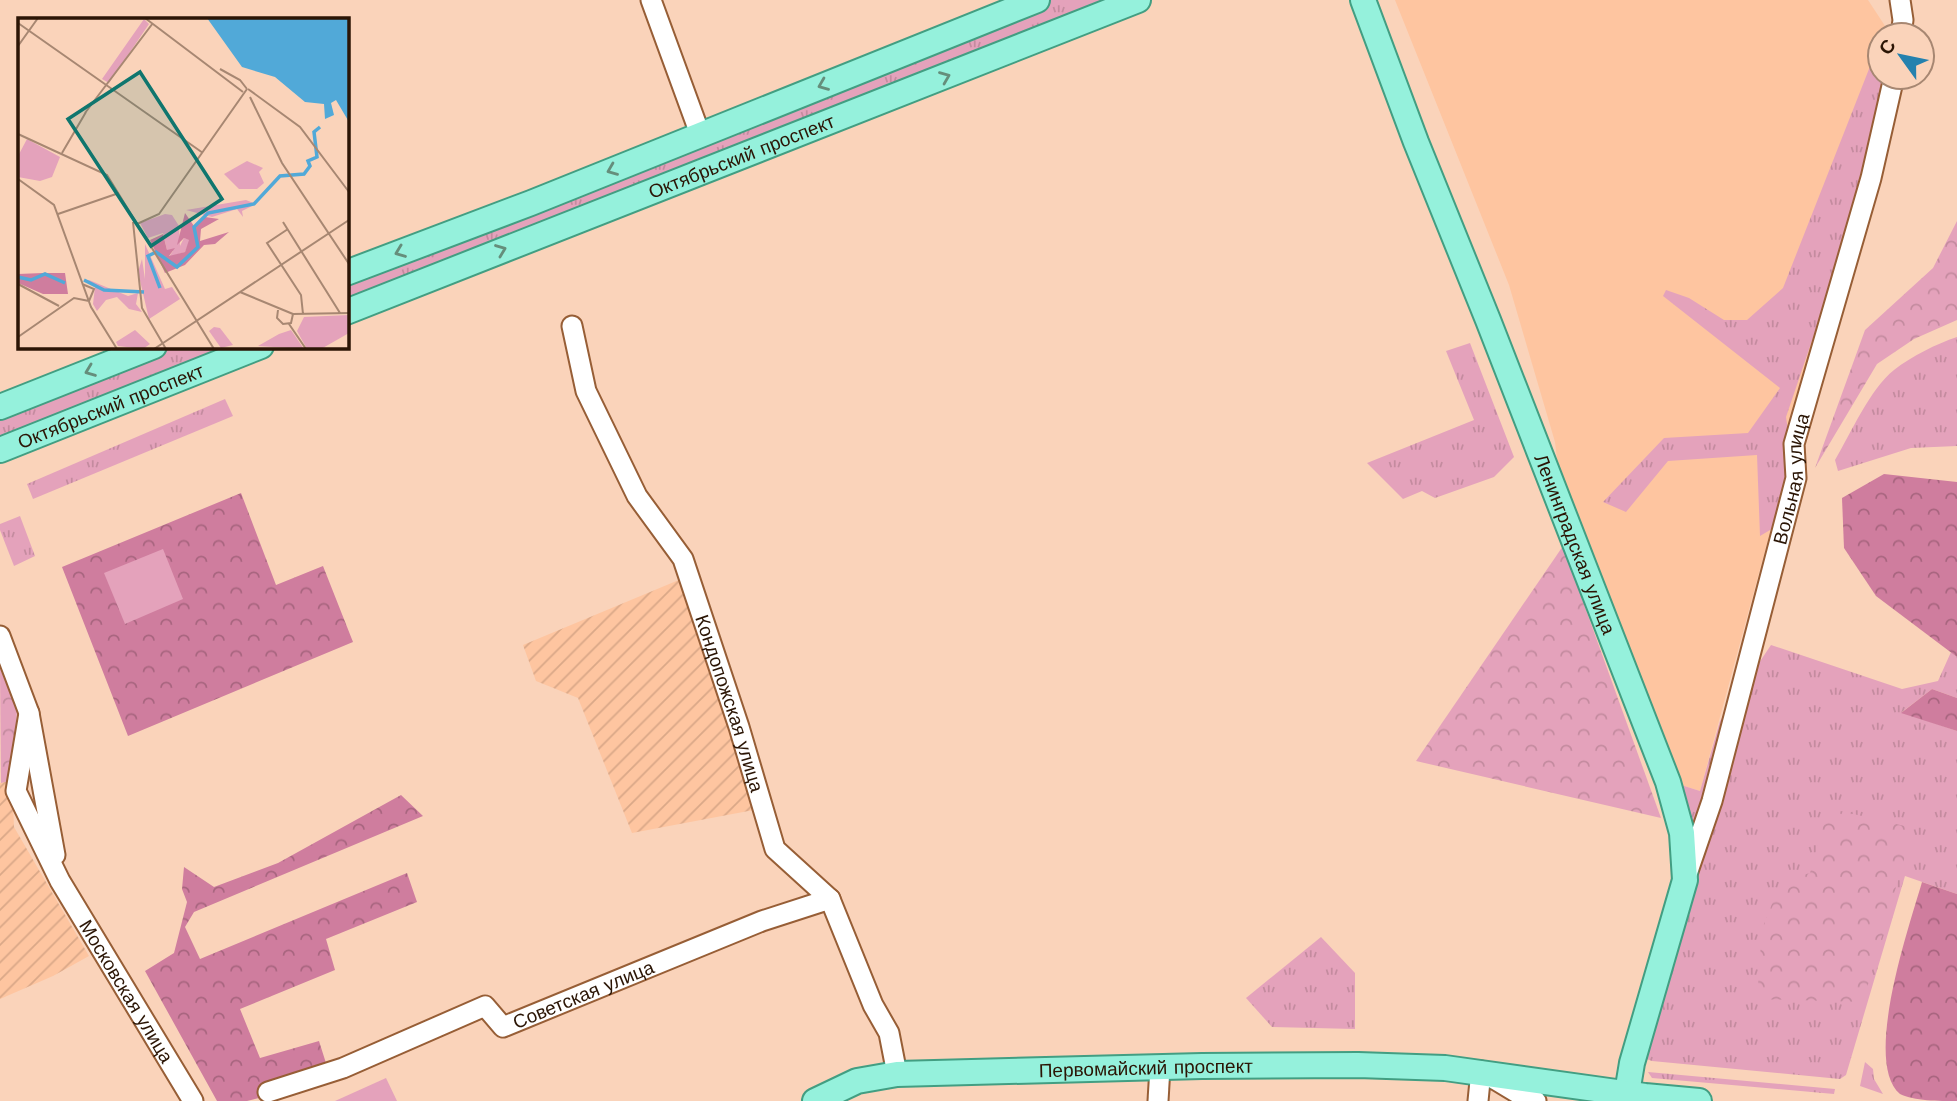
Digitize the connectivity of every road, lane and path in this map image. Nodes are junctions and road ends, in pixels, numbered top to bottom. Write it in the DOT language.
graph roads {
  1 [pos="651,0"];
  2 [pos="1037,0"];
  3 [pos="1138,0"];
  4 [pos="1363,0"];
  5 [pos="1900,0"];
  6 [pos="1903,21"];
  7 [pos="1891,91"];
  8 [pos="700,134"];
  9 [pos="431,240"];
  10 [pos="348,272"];
  11 [pos="442,274"];
  12 [pos="348,311"];
  13 [pos="572,326"];
  14 [pos="149,348"];
  15 [pos="256,348"];
  16 [pos="0,407"];
  17 [pos="0,450"];
  18 [pos="0,636"];
  19 [pos="1685,880"];
  20 [pos="830,899"];
  21 [pos="1160,1067"];
  22 [pos="1482,1071"];
  23 [pos="897,1074"];
  24 [pos="268,1092"];
  25 [pos="1627,1097"];
  26 [pos="193,1101"];
  27 [pos="816,1101"];
  28 [pos="1158,1101"];
  29 [pos="1478,1101"];
  30 [pos="1536,1101"];
  31 [pos="1699,1101"];
  1 -- 8 [label="street"];
  2 -- 8 [label="main road, Октябрьский проспект, one-way"];
  11 -- 3 [label="main road, Октябрьский проспект, one-way"];
  4 -- 19 [label="main road, Ленинградская улица"];
  5 -- 6 [label="street"];
  7 -- 19 [label="street, Вольная улица"];
  8 -- 9 [label="main road, Октябрьский проспект, one-way"];
  9 -- 10 [label="main road, Октябрьский проспект, one-way"];
  9 -- 11 [label="main road"];
  11 -- 12 [label="main road, Октябрьский проспект"];
  13 -- 20 [label="street, Кондопожская улица"];
  14 -- 16 [label="main road, Октябрьский проспект, one-way"];
  15 -- 17 [label="main road, Октябрьский проспект"];
  18 -- 26 [label="street, Московская улица"];
  19 -- 25 [label="main road, Ленинградская улица"];
  20 -- 23 [label="street, Кондопожская улица"];
  20 -- 24 [label="street, Советская улица"];
  21 -- 22 [label="main road, Первомайский проспект"];
  21 -- 23 [label="main road, Первомайский проспект"];
  21 -- 28 [label="street"];
  22 -- 25 [label="main road, Первомайский проспект"];
  22 -- 29 [label="street"];
  22 -- 30 [label="street, Первомайский проспект"];
  23 -- 27 [label="main road, Первомайский проспект"];
  25 -- 31 [label="main road, Первомайский проспект"];
}
